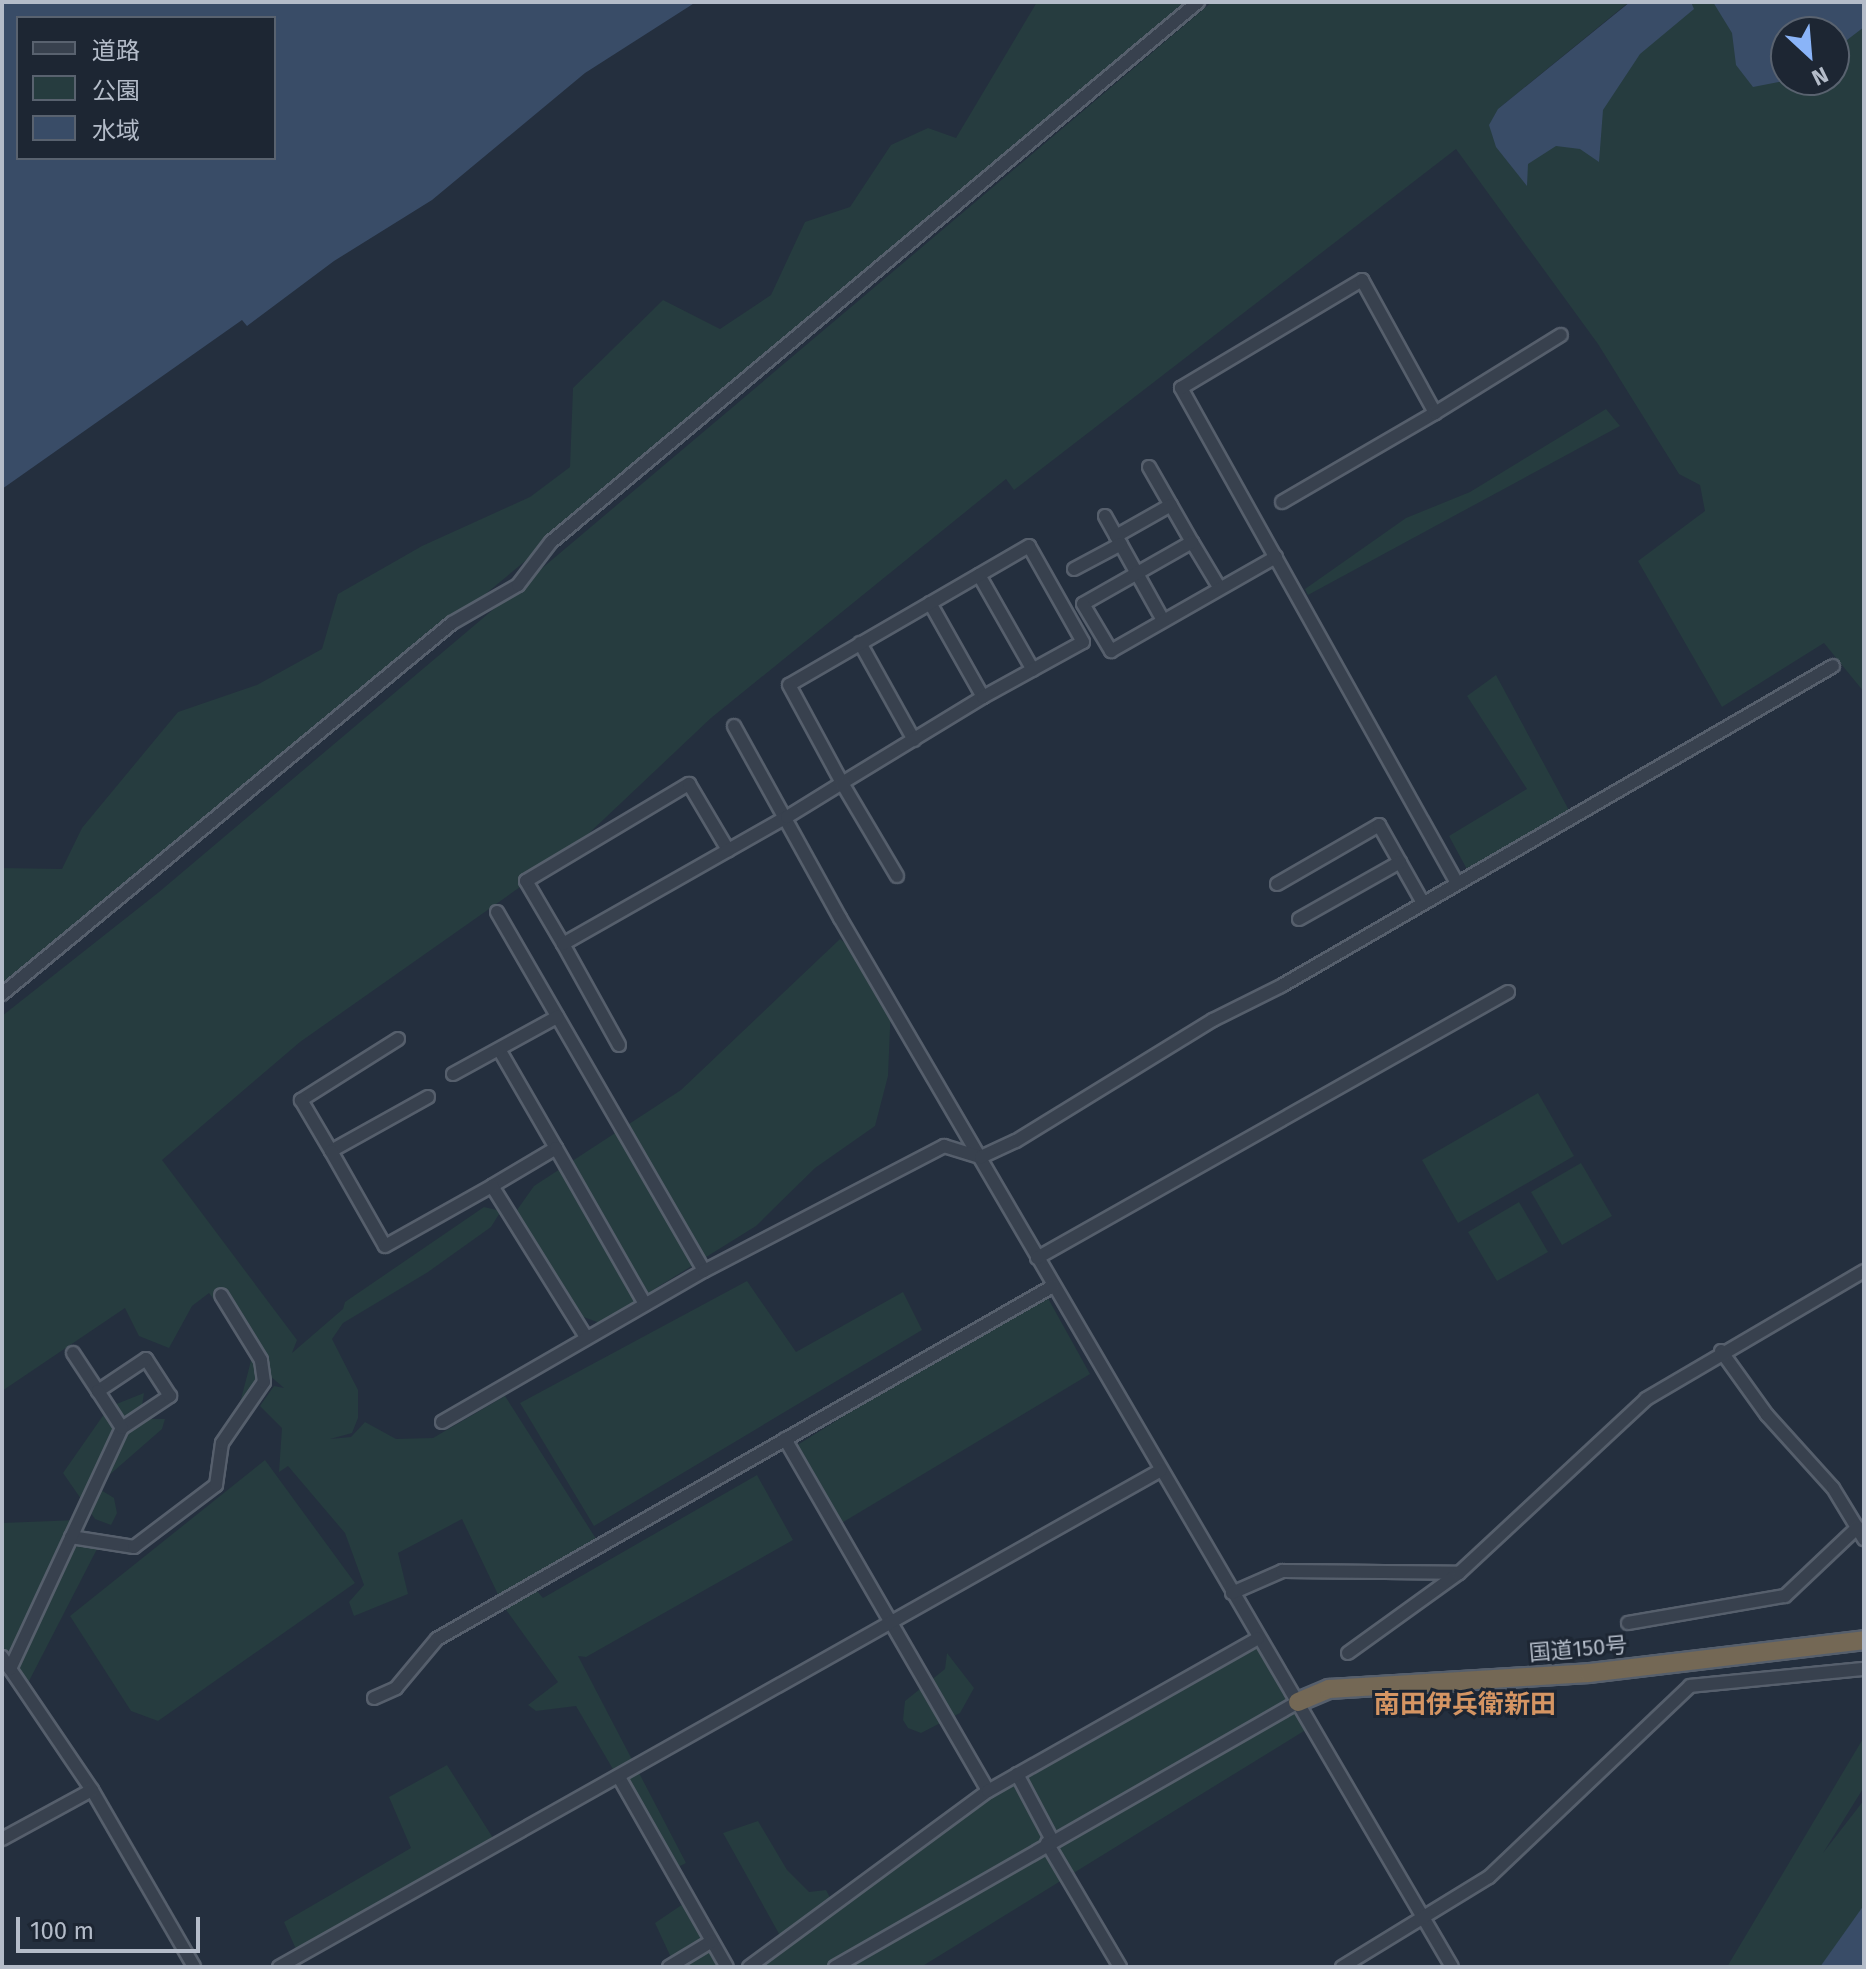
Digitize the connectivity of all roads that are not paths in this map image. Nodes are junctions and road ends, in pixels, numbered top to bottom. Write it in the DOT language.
graph roads {
  1 [pos="1198,2"];
  2 [pos="1561,335"];
  3 [pos="1435,413"];
  4 [pos="1149,467"];
  5 [pos="1282,502"];
  6 [pos="1171,505"];
  7 [pos="1105,516"];
  8 [pos="1119,540"];
  9 [pos="1192,542"];
  10 [pos="1276,557"];
  11 [pos="1074,569"];
  12 [pos="1137,573"];
  13 [pos="979,575"];
  14 [pos="1219,587"];
  15 [pos="930,603"];
  16 [pos="1163,620"];
  17 [pos="860,643"];
  18 [pos="1833,666"];
  19 [pos="1033,670"];
  20 [pos="983,697"];
  21 [pos="734,726"];
  22 [pos="914,740"];
  23 [pos="842,783"];
  24 [pos="787,817"];
  25 [pos="728,850"];
  26 [pos="1400,862"];
  27 [pos="897,876"];
  28 [pos="1457,883"];
  29 [pos="1277,884"];
  30 [pos="1423,903"];
  31 [pos="497,912"];
  32 [pos="1299,919"];
  33 [pos="563,944"];
  34 [pos="1508,992"];
  35 [pos="2,994"];
  36 [pos="557,1017"];
  37 [pos="398,1039"];
  38 [pos="619,1045"];
  39 [pos="500,1051"];
  40 [pos="453,1074"];
  41 [pos="428,1097"];
  42 [pos="556,1148"];
  43 [pos="331,1151"];
  44 [pos="981,1157"];
  45 [pos="492,1186"];
  46 [pos="1037,1258"];
  47 [pos="704,1271"];
  48 [pos="1864,1271"];
  49 [pos="1053,1286"];
  50 [pos="221,1295"];
  51 [pos="645,1304"];
  52 [pos="586,1337"];
  53 [pos="1721,1351"];
  54 [pos="73,1353"];
  55 [pos="98,1391"];
  56 [pos="442,1422"];
  57 [pos="122,1428"];
  58 [pos="785,1439"];
  59 [pos="1161,1470"];
  60 [pos="1861,1533"];
  61 [pos="71,1537"];
  62 [pos="1459,1573"];
  63 [pos="1232,1593"];
  64 [pos="891,1623"];
  65 [pos="1628,1623"];
  66 [pos="1258,1638"];
  67 [pos="1864,1640"];
  68 [pos="1348,1653"];
  69 [pos="2,1657"];
  70 [pos="10,1669"];
  71 [pos="1864,1669"];
  72 [pos="374,1698"];
  73 [pos="1298,1702"];
  74 [pos="1017,1774"];
  75 [pos="620,1779"];
  76 [pos="92,1790"];
  77 [pos="988,1791"];
  78 [pos="2,1839"];
  79 [pos="1050,1842"];
  80 [pos="1425,1920"];
  81 [pos="712,1941"];
  82 [pos="194,1967"];
  83 [pos="279,1967"];
  84 [pos="669,1967"];
  85 [pos="727,1967"];
  86 [pos="749,1967"];
  87 [pos="835,1967"];
  88 [pos="1120,1967"];
  89 [pos="1342,1967"];
  90 [pos="1452,1967"];
  1 -- 35 [label="street"];
  2 -- 3 [label="street"];
  3 -- 5 [label="street"];
  3 -- 10 [label="street"];
  4 -- 6 [label="street"];
  6 -- 8 [label="street"];
  6 -- 9 [label="street"];
  7 -- 8 [label="street"];
  8 -- 11 [label="street"];
  8 -- 12 [label="street"];
  9 -- 12 [label="street"];
  9 -- 14 [label="street"];
  10 -- 14 [label="street"];
  10 -- 28 [label="street"];
  12 -- 16 [label="street"];
  12 -- 16 [label="street"];
  13 -- 15 [label="street"];
  13 -- 19 [label="street"];
  13 -- 19 [label="street"];
  14 -- 16 [label="street"];
  15 -- 17 [label="street"];
  15 -- 20 [label="street"];
  17 -- 22 [label="street"];
  17 -- 23 [label="street"];
  18 -- 28 [label="street"];
  19 -- 20 [label="street"];
  20 -- 22 [label="street"];
  21 -- 24 [label="street"];
  22 -- 23 [label="street"];
  23 -- 24 [label="street"];
  23 -- 27 [label="street"];
  24 -- 25 [label="street"];
  24 -- 44 [label="street"];
  25 -- 33 [label="street"];
  25 -- 33 [label="street"];
  26 -- 29 [label="street"];
  26 -- 30 [label="street"];
  26 -- 32 [label="street"];
  28 -- 30 [label="street"];
  30 -- 44 [label="street"];
  31 -- 36 [label="street"];
  33 -- 38 [label="street"];
  34 -- 46 [label="street"];
  36 -- 39 [label="street"];
  36 -- 47 [label="street"];
  37 -- 43 [label="street"];
  39 -- 40 [label="street"];
  39 -- 42 [label="street"];
  41 -- 43 [label="street"];
  42 -- 45 [label="street"];
  42 -- 51 [label="street"];
  43 -- 45 [label="street"];
  44 -- 46 [label="street"];
  44 -- 47 [label="street"];
  45 -- 52 [label="street"];
  46 -- 49 [label="street"];
  47 -- 51 [label="street"];
  48 -- 53 [label="street"];
  49 -- 58 [label="street"];
  49 -- 59 [label="street"];
  50 -- 61 [label="street"];
  51 -- 52 [label="street"];
  52 -- 56 [label="street"];
  53 -- 60 [label="street"];
  53 -- 62 [label="street"];
  54 -- 55 [label="street"];
  55 -- 57 [label="street"];
  55 -- 57 [label="street"];
  57 -- 61 [label="street"];
  58 -- 64 [label="street"];
  58 -- 72 [label="street"];
  59 -- 63 [label="street"];
  59 -- 64 [label="street"];
  60 -- 65 [label="street"];
  61 -- 70 [label="street"];
  62 -- 63 [label="street"];
  62 -- 68 [label="street"];
  63 -- 66 [label="street"];
  64 -- 75 [label="street"];
  64 -- 77 [label="street"];
  66 -- 73 [label="street"];
  66 -- 74 [label="street"];
  67 -- 73 [label="highway, 国道150号"];
  69 -- 70 [label="street"];
  70 -- 76 [label="street"];
  71 -- 80 [label="street"];
  73 -- 79 [label="street"];
  73 -- 80 [label="street"];
  74 -- 77 [label="street"];
  74 -- 79 [label="street"];
  75 -- 81 [label="street"];
  75 -- 83 [label="street"];
  76 -- 78 [label="street"];
  76 -- 82 [label="street"];
  77 -- 86 [label="street"];
  79 -- 87 [label="street"];
  79 -- 88 [label="street"];
  80 -- 89 [label="street"];
  80 -- 90 [label="street"];
  81 -- 84 [label="street"];
  81 -- 85 [label="street"];
}
